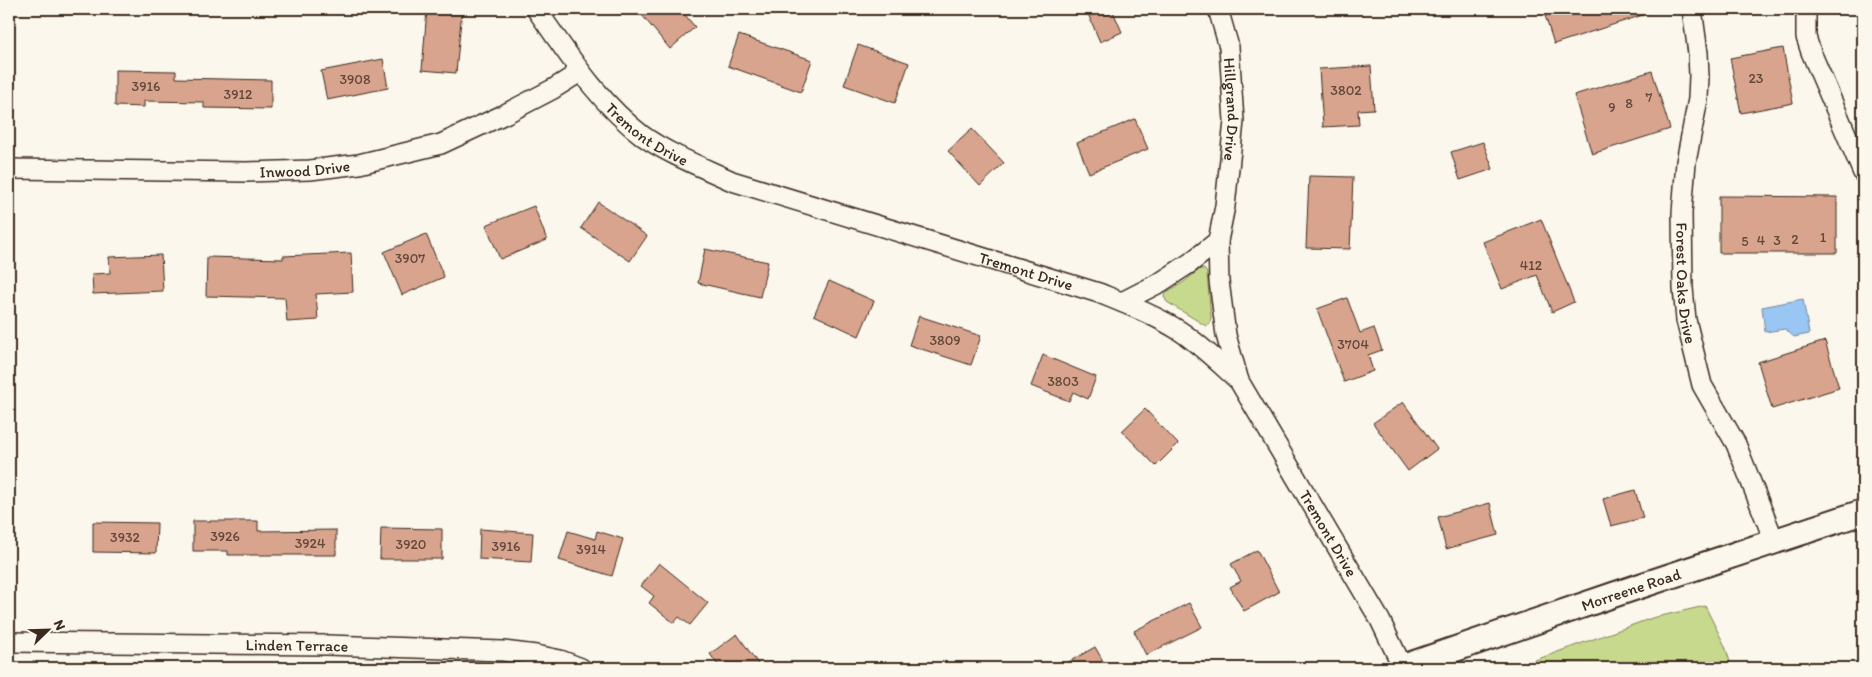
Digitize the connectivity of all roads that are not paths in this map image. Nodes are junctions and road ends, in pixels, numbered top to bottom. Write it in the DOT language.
graph roads {
  1 [pos="536,9"];
  2 [pos="1218,9"];
  3 [pos="1692,9"];
  4 [pos="1806,9"];
  5 [pos="580,72"];
  6 [pos="9,169"];
  7 [pos="1863,173"];
  8 [pos="1218,241"];
  9 [pos="1122,302"];
  10 [pos="1239,381"];
  11 [pos="1863,512"];
  12 [pos="1775,543"];
  13 [pos="9,642"];
  14 [pos="580,668"];
  15 [pos="1402,668"];
  1 -- 5 [label="street, Tremont Drive"];
  2 -- 8 [label="street, Hillgrand Drive"];
  3 -- 12 [label="street, Forest Oaks Drive"];
  4 -- 7 [label="street"];
  5 -- 6 [label="street, Inwood Drive"];
  5 -- 9 [label="street, Tremont Drive"];
  8 -- 9 [label="street"];
  8 -- 10 [label="street, Hillgrand Drive"];
  9 -- 10 [label="street, Tremont Drive"];
  10 -- 15 [label="street, Tremont Drive"];
  11 -- 12 [label="street, Morreene Road"];
  12 -- 15 [label="street, Morreene Road"];
  13 -- 14 [label="street, Linden Terrace"];
}
